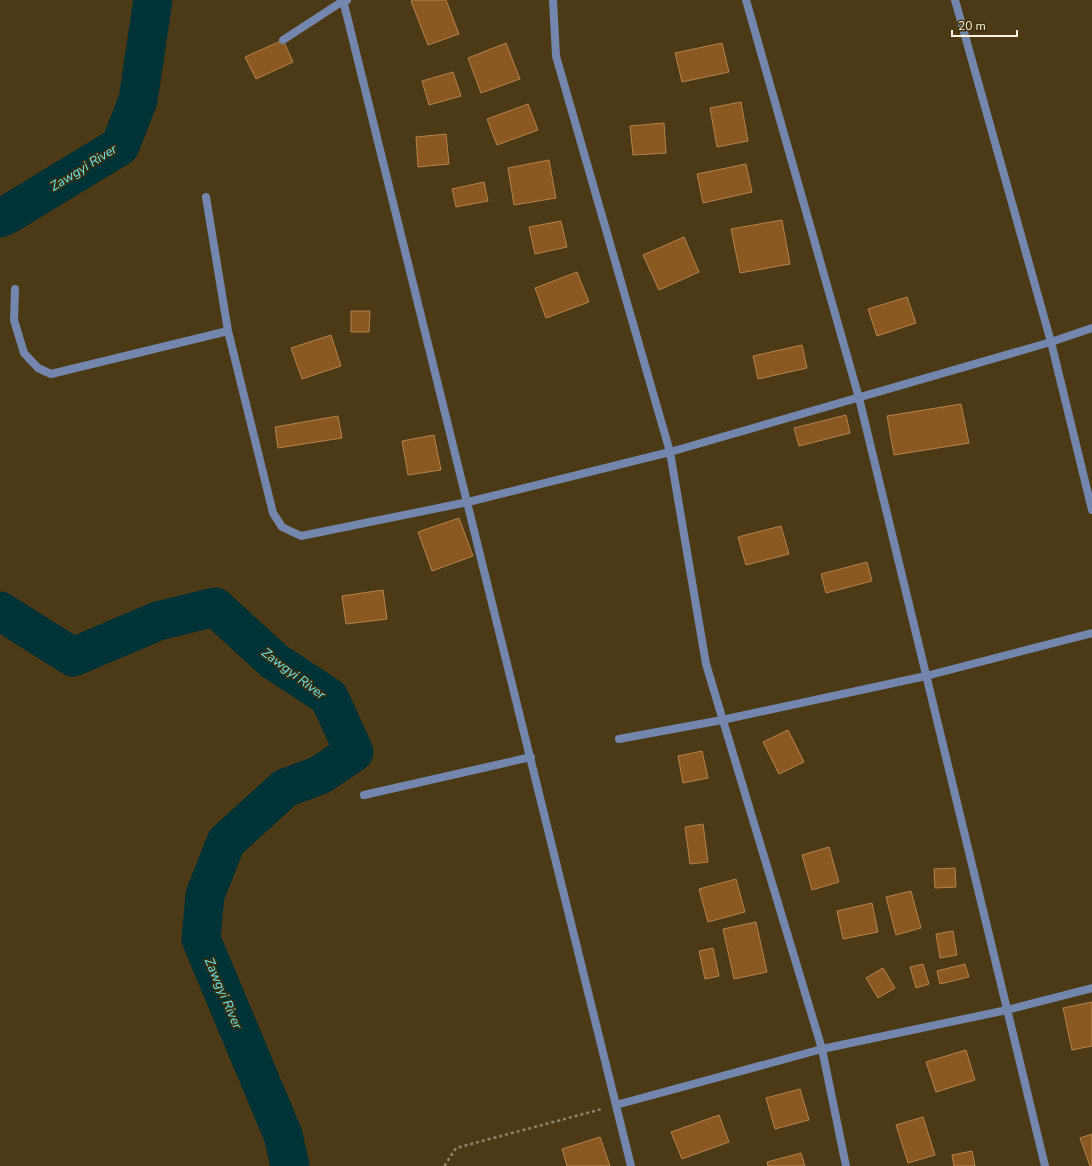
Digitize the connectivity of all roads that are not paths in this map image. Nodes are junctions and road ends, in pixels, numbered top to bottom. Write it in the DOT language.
graph roads {
  1 [pos="345,0"];
  2 [pos="553,0"];
  3 [pos="746,0"];
  4 [pos="956,0"];
  5 [pos="283,40"];
  6 [pos="206,197"];
  7 [pos="15,289"];
  8 [pos="1092,328"];
  9 [pos="228,331"];
  10 [pos="1051,342"];
  11 [pos="860,398"];
  12 [pos="670,452"];
  13 [pos="468,502"];
  14 [pos="1092,510"];
  15 [pos="1092,633"];
  16 [pos="926,676"];
  17 [pos="722,720"];
  18 [pos="619,739"];
  19 [pos="531,757"];
  20 [pos="364,794"];
  21 [pos="1092,988"];
  22 [pos="1007,1010"];
  23 [pos="822,1049"];
  24 [pos="616,1105"];
  25 [pos="631,1166"];
  26 [pos="846,1166"];
  27 [pos="1045,1166"];
  1 -- 5 [label="street"];
  1 -- 13 [label="street"];
  2 -- 12 [label="street"];
  3 -- 11 [label="street"];
  4 -- 10 [label="street"];
  6 -- 9 [label="street"];
  7 -- 9 [label="street"];
  8 -- 10 [label="street"];
  9 -- 13 [label="street"];
  10 -- 11 [label="street"];
  10 -- 14 [label="street"];
  11 -- 12 [label="street"];
  11 -- 16 [label="street"];
  12 -- 13 [label="street"];
  12 -- 17 [label="street"];
  13 -- 19 [label="street"];
  15 -- 16 [label="street"];
  16 -- 17 [label="street"];
  16 -- 22 [label="street"];
  17 -- 18 [label="street"];
  17 -- 23 [label="street"];
  19 -- 20 [label="street"];
  19 -- 24 [label="street"];
  21 -- 22 [label="street"];
  22 -- 23 [label="street"];
  22 -- 27 [label="street"];
  23 -- 24 [label="street"];
  23 -- 26 [label="street"];
  24 -- 25 [label="street"];
}
